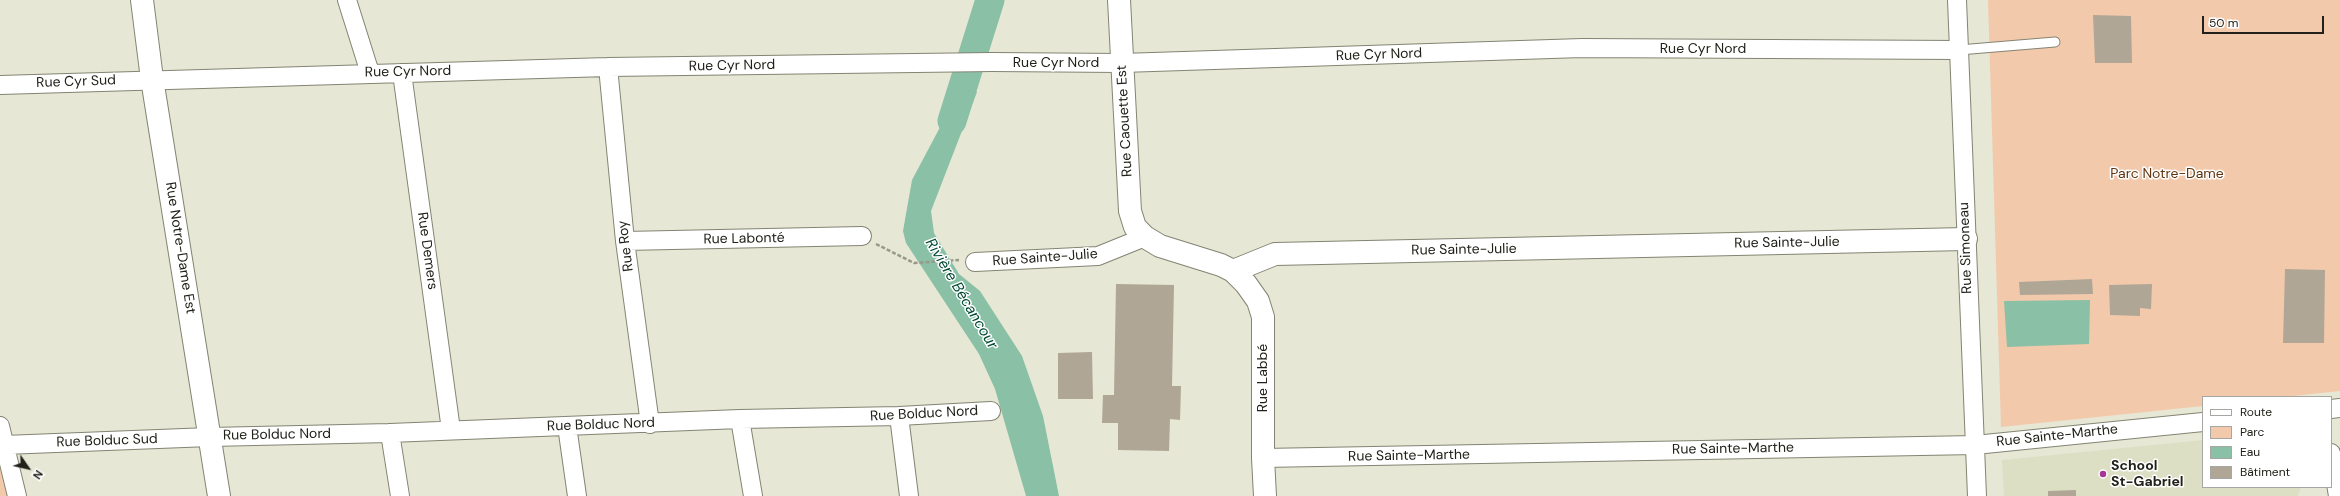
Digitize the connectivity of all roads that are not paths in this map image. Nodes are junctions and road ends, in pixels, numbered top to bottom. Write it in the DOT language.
graph roads {
  1 [pos="142,0"];
  2 [pos="347,0"];
  3 [pos="1119,0"];
  4 [pos="1957,0"];
  5 [pos="2055,42"];
  6 [pos="1959,50"];
  7 [pos="1122,63"];
  8 [pos="608,67"];
  9 [pos="370,73"];
  10 [pos="402,73"];
  11 [pos="152,79"];
  12 [pos="0,85"];
  13 [pos="862,236"];
  14 [pos="1145,237"];
  15 [pos="1966,239"];
  16 [pos="625,241"];
  17 [pos="970,261"];
  18 [pos="1233,271"];
  19 [pos="991,411"];
  20 [pos="899,416"];
  21 [pos="740,419"];
  22 [pos="2202,422"];
  23 [pos="650,424"];
  24 [pos="0,426"];
  25 [pos="567,426"];
  26 [pos="451,430"];
  27 [pos="390,433"];
  28 [pos="210,437"];
  29 [pos="4,445"];
  30 [pos="1975,445"];
  31 [pos="1263,458"];
  32 [pos="2332,467"];
  33 [pos="2334,494"];
  34 [pos="17,496"];
  35 [pos="219,496"];
  36 [pos="400,496"];
  37 [pos="577,496"];
  38 [pos="753,496"];
  39 [pos="909,496"];
  40 [pos="1265,496"];
  41 [pos="1977,496"];
  1 -- 11 [label="street, Rue Notre-Dame Est"];
  2 -- 9 [label="street"];
  3 -- 7 [label="street, Rue Caouette Est"];
  4 -- 6 [label="street, Rue Simoneau"];
  5 -- 6 [label="lane"];
  6 -- 7 [label="street, Rue Cyr Nord"];
  6 -- 15 [label="street, Rue Simoneau"];
  7 -- 8 [label="street, Rue Cyr Nord"];
  7 -- 14 [label="street, Rue Caouette Est"];
  8 -- 10 [label="street, Rue Cyr Nord"];
  8 -- 16 [label="street, Rue Roy"];
  9 -- 10 [label="street, Rue Cyr Nord"];
  9 -- 11 [label="street, Rue Cyr Nord"];
  10 -- 26 [label="street, Rue Demers"];
  11 -- 12 [label="street, Rue Cyr Sud"];
  11 -- 28 [label="street, Rue Notre-Dame Est"];
  13 -- 16 [label="street, Rue Labonté"];
  14 -- 17 [label="street, Rue Sainte-Julie"];
  14 -- 18 [label="street"];
  15 -- 18 [label="street, Rue Sainte-Julie"];
  15 -- 30 [label="street, Rue Simoneau"];
  16 -- 23 [label="street, Rue Roy"];
  18 -- 31 [label="street, Rue Labbé"];
  19 -- 20 [label="street, Rue Bolduc Nord"];
  20 -- 21 [label="street, Rue Bolduc Nord"];
  20 -- 39 [label="street"];
  21 -- 23 [label="street, Rue Bolduc Nord"];
  21 -- 38 [label="street"];
  22 -- 30 [label="street, Rue Sainte-Marthe"];
  23 -- 25 [label="street, Rue Bolduc Nord"];
  24 -- 29 [label="street"];
  25 -- 26 [label="street, Rue Bolduc Nord"];
  25 -- 37 [label="street"];
  26 -- 27 [label="street, Rue Bolduc Nord"];
  27 -- 28 [label="street, Rue Bolduc Nord"];
  27 -- 36 [label="street"];
  28 -- 29 [label="street, Rue Bolduc Sud"];
  28 -- 35 [label="street, Rue Notre-Dame Est"];
  29 -- 34 [label="street"];
  30 -- 31 [label="street, Rue Sainte-Marthe"];
  30 -- 41 [label="street, Rue Simoneau"];
  31 -- 40 [label="street, Rue Labbé"];
  32 -- 33 [label="street"];
}
